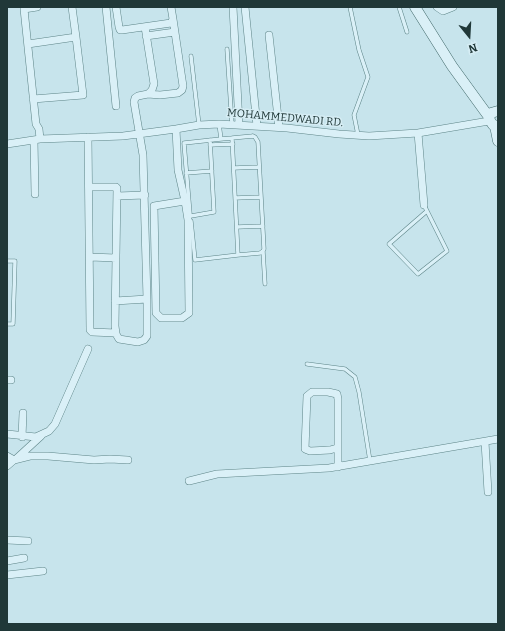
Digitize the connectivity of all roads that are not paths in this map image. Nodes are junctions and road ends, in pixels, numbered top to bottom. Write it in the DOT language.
graph roads {
  1 [pos="37,7"];
  2 [pos="72,7"];
  3 [pos="106,7"];
  4 [pos="116,7"];
  5 [pos="171,7"];
  6 [pos="233,7"];
  7 [pos="246,7"];
  8 [pos="350,7"];
  9 [pos="399,7"];
  10 [pos="415,7"];
  11 [pos="422,7"];
  12 [pos="437,7"];
  13 [pos="453,7"];
  14 [pos="173,19"];
  15 [pos="145,27"];
  16 [pos="175,32"];
  17 [pos="407,32"];
  18 [pos="269,35"];
  19 [pos="146,36"];
  20 [pos="76,37"];
  21 [pos="28,44"];
  22 [pos="226,49"];
  23 [pos="191,56"];
  24 [pos="148,94"];
  25 [pos="33,100"];
  26 [pos="116,106"];
  27 [pos="494,119"];
  28 [pos="219,124"];
  29 [pos="236,124"];
  30 [pos="199,125"];
  31 [pos="257,126"];
  32 [pos="279,127"];
  33 [pos="176,129"];
  34 [pos="418,133"];
  35 [pos="140,134"];
  36 [pos="358,136"];
  37 [pos="88,137"];
  38 [pos="232,138"];
  39 [pos="36,139"];
  40 [pos="221,139"];
  41 [pos="210,140"];
  42 [pos="498,141"];
  43 [pos="7,144"];
  44 [pos="233,144"];
  45 [pos="210,145"];
  46 [pos="259,167"];
  47 [pos="234,168"];
  48 [pos="212,171"];
  49 [pos="186,173"];
  50 [pos="89,187"];
  51 [pos="35,194"];
  52 [pos="145,195"];
  53 [pos="117,196"];
  54 [pos="261,197"];
  55 [pos="235,198"];
  56 [pos="185,201"];
  57 [pos="426,208"];
  58 [pos="191,216"];
  59 [pos="263,226"];
  60 [pos="237,227"];
  61 [pos="263,251"];
  62 [pos="238,255"];
  63 [pos="90,257"];
  64 [pos="116,258"];
  65 [pos="7,261"];
  66 [pos="265,284"];
  67 [pos="147,299"];
  68 [pos="115,301"];
  69 [pos="7,324"];
  70 [pos="116,333"];
  71 [pos="88,349"];
  72 [pos="307,364"];
  73 [pos="23,413"];
  74 [pos="7,434"];
  75 [pos="22,436"];
  76 [pos="42,436"];
  77 [pos="498,439"];
  78 [pos="485,442"];
  79 [pos="338,448"];
  80 [pos="7,456"];
  81 [pos="15,460"];
  82 [pos="128,460"];
  83 [pos="370,461"];
  84 [pos="7,466"];
  85 [pos="338,467"];
  86 [pos="189,481"];
  87 [pos="488,492"];
  88 [pos="7,540"];
  89 [pos="28,541"];
  90 [pos="24,558"];
  91 [pos="7,561"];
  92 [pos="43,572"];
  93 [pos="7,575"];
  1 -- 21 [label="street"];
  2 -- 20 [label="street"];
  3 -- 26 [label="street"];
  4 -- 15 [label="street"];
  5 -- 14 [label="street"];
  6 -- 29 [label="street"];
  7 -- 31 [label="street"];
  8 -- 36 [label="lane"];
  9 -- 17 [label="lane"];
  10 -- 27 [label="street"];
  11 -- 27 [label="street"];
  12 -- 13 [label="street"];
  14 -- 15 [label="street"];
  14 -- 16 [label="street"];
  15 -- 19 [label="street"];
  16 -- 19 [label="street"];
  16 -- 24 [label="street"];
  18 -- 32 [label="street"];
  19 -- 24 [label="street"];
  20 -- 21 [label="street"];
  20 -- 25 [label="street"];
  21 -- 25 [label="street"];
  22 -- 29 [label="lane"];
  23 -- 30 [label="lane"];
  24 -- 35 [label="street"];
  25 -- 39 [label="street"];
  27 -- 34 [label="street, MOHAMMEDWADI RD."];
  27 -- 42 [label="street"];
  28 -- 29 [label="street, MOHAMMEDWADI RD."];
  28 -- 30 [label="street, MOHAMMEDWADI RD."];
  28 -- 40 [label="lane"];
  29 -- 31 [label="street, MOHAMMEDWADI RD."];
  30 -- 33 [label="street, MOHAMMEDWADI RD."];
  31 -- 32 [label="street, MOHAMMEDWADI RD."];
  32 -- 36 [label="street, MOHAMMEDWADI RD."];
  33 -- 35 [label="street, MOHAMMEDWADI RD."];
  33 -- 56 [label="street"];
  34 -- 36 [label="street, MOHAMMEDWADI RD."];
  34 -- 57 [label="street"];
  35 -- 37 [label="street, MOHAMMEDWADI RD."];
  35 -- 52 [label="street"];
  37 -- 39 [label="street, MOHAMMEDWADI RD."];
  37 -- 50 [label="street"];
  38 -- 40 [label="lane"];
  38 -- 44 [label="lane"];
  38 -- 46 [label="lane"];
  39 -- 43 [label="street, MOHAMMEDWADI RD."];
  39 -- 51 [label="street"];
  40 -- 41 [label="lane"];
  41 -- 45 [label="lane"];
  41 -- 49 [label="lane"];
  44 -- 45 [label="lane"];
  44 -- 47 [label="lane"];
  45 -- 48 [label="lane"];
  46 -- 47 [label="lane"];
  46 -- 54 [label="lane"];
  47 -- 55 [label="lane"];
  48 -- 49 [label="lane"];
  48 -- 58 [label="lane"];
  49 -- 58 [label="lane"];
  50 -- 53 [label="street"];
  50 -- 63 [label="street"];
  52 -- 53 [label="street"];
  52 -- 67 [label="street"];
  53 -- 64 [label="street"];
  54 -- 55 [label="lane"];
  54 -- 59 [label="lane"];
  55 -- 60 [label="lane"];
  56 -- 56 [label="street"];
  57 -- 57 [label="lane"];
  58 -- 62 [label="lane"];
  59 -- 60 [label="lane"];
  59 -- 61 [label="lane"];
  60 -- 62 [label="lane"];
  61 -- 62 [label="lane"];
  61 -- 66 [label="lane"];
  63 -- 64 [label="street"];
  63 -- 70 [label="street"];
  64 -- 68 [label="street"];
  65 -- 69 [label="lane"];
  67 -- 68 [label="street"];
  67 -- 70 [label="street"];
  68 -- 70 [label="street"];
  71 -- 76 [label="street"];
  72 -- 83 [label="lane"];
  73 -- 75 [label="street"];
  74 -- 75 [label="street"];
  75 -- 76 [label="street"];
  76 -- 81 [label="street"];
  77 -- 78 [label="street"];
  78 -- 83 [label="street"];
  78 -- 87 [label="street"];
  79 -- 79 [label="street"];
  79 -- 85 [label="street"];
  80 -- 81 [label="street"];
  81 -- 82 [label="street"];
  81 -- 84 [label="street"];
  83 -- 85 [label="street"];
  85 -- 86 [label="street"];
  88 -- 89 [label="street"];
  90 -- 91 [label="street"];
  92 -- 93 [label="street"];
}
